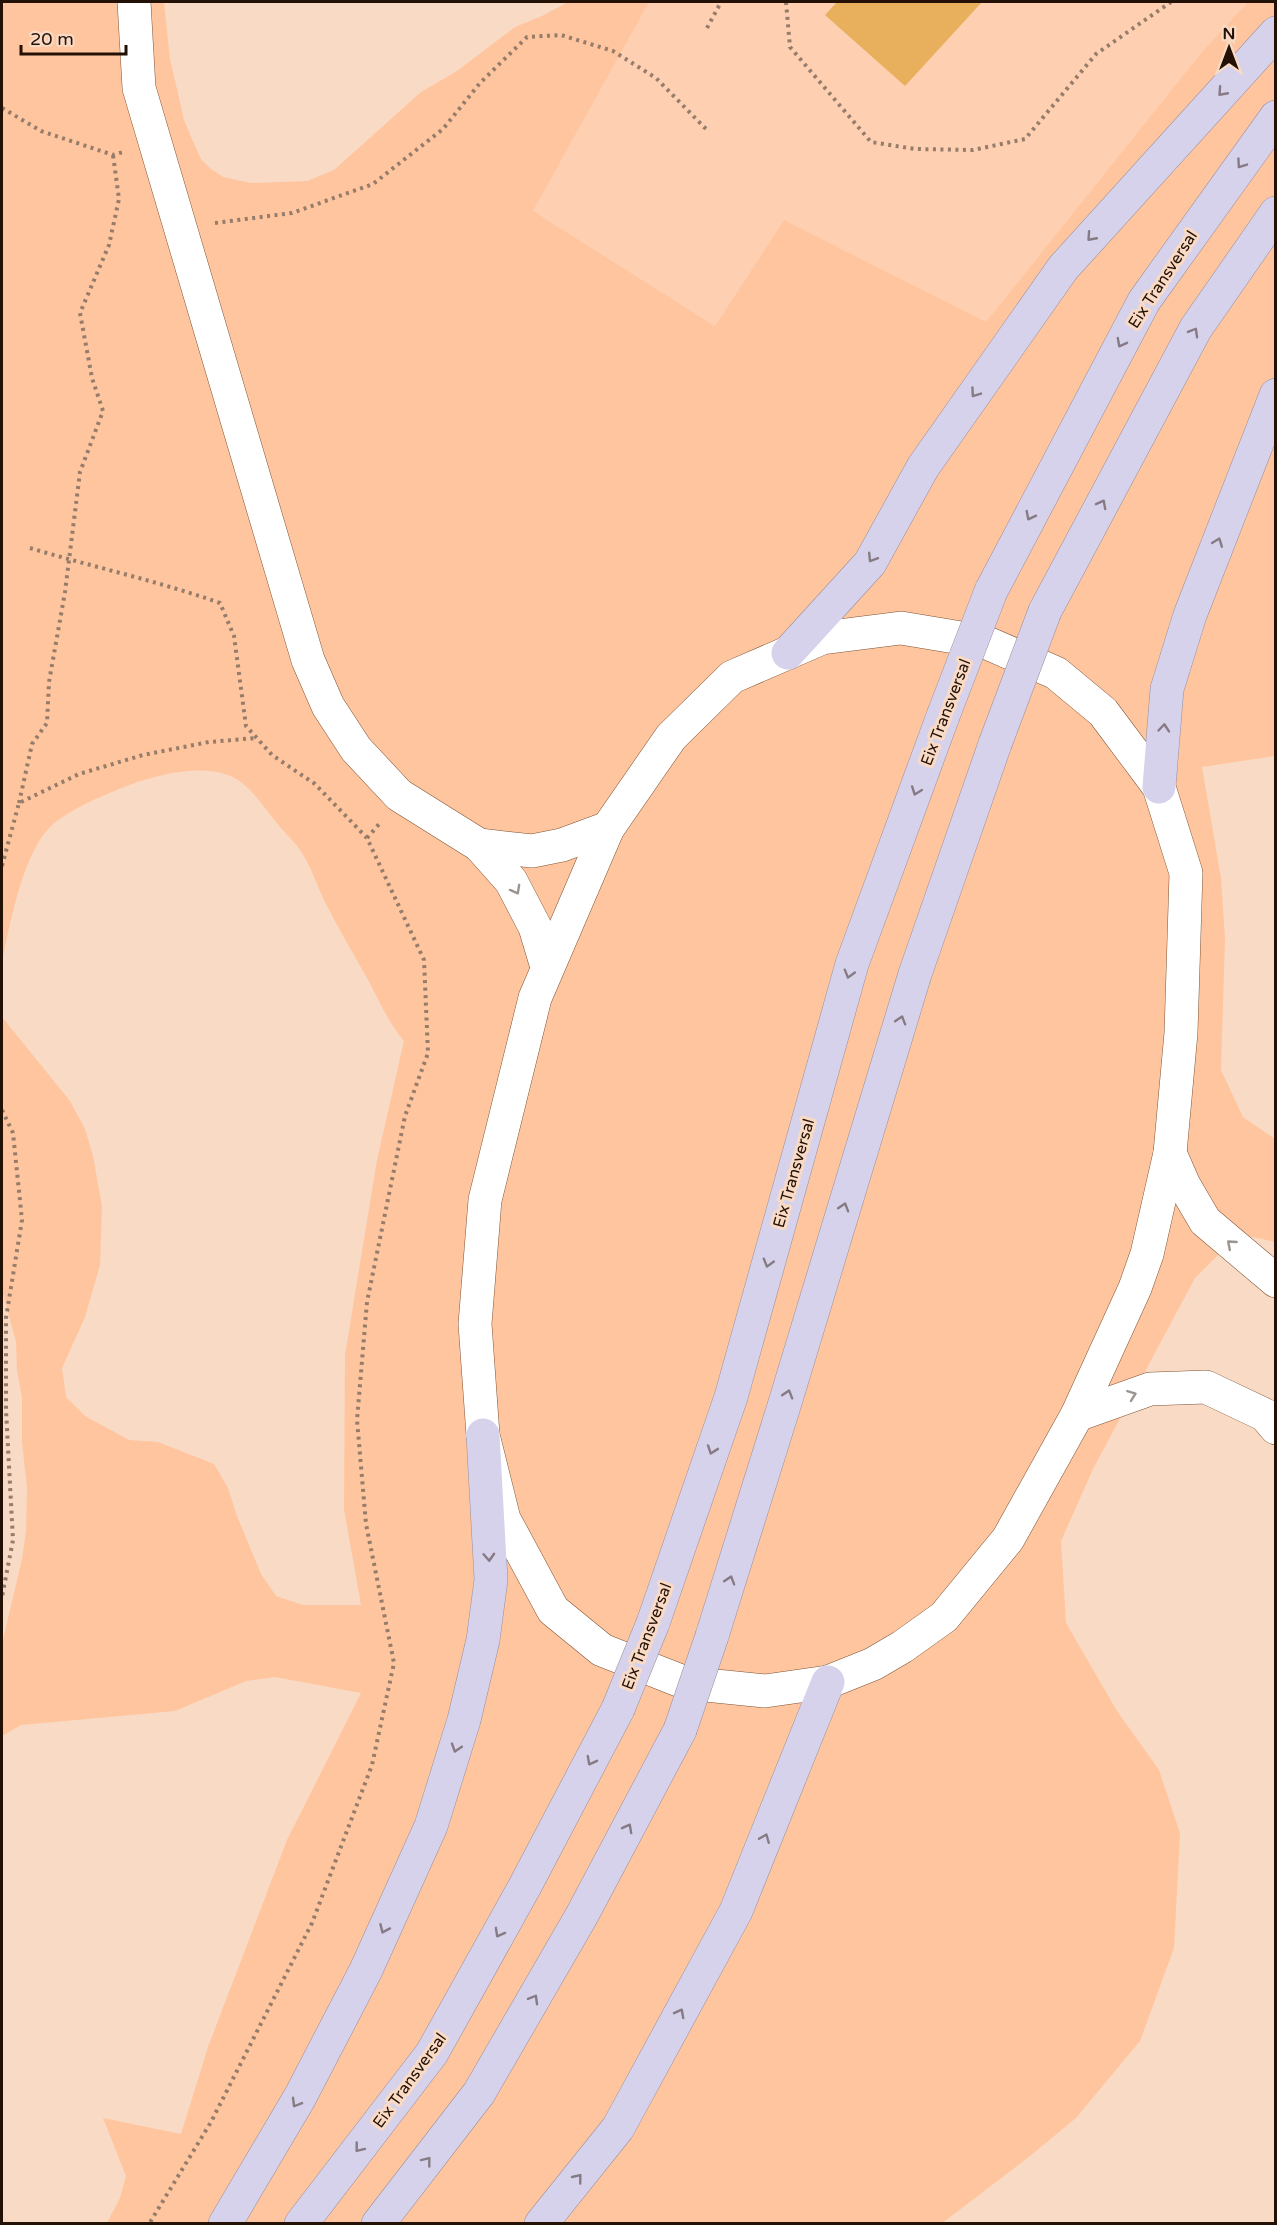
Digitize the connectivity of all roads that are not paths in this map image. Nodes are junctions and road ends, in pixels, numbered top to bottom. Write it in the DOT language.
graph roads {
  1 [pos="134,2"];
  2 [pos="1275,33"];
  3 [pos="1275,117"];
  4 [pos="1275,213"];
  5 [pos="1275,395"];
  6 [pos="788,653"];
  7 [pos="1159,786"];
  8 [pos="608,828"];
  9 [pos="479,845"];
  10 [pos="547,967"];
  11 [pos="1170,1153"];
  12 [pos="1275,1281"];
  13 [pos="1077,1415"];
  14 [pos="1275,1428"];
  15 [pos="483,1436"];
  16 [pos="828,1682"];
  17 [pos="225,2223"];
  18 [pos="301,2223"];
  19 [pos="378,2223"];
  20 [pos="541,2223"];
  1 -- 9 [label="street"];
  2 -- 6 [label="highway, one-way"];
  3 -- 18 [label="highway, Eix Transversal, one-way, bridge"];
  19 -- 4 [label="highway, one-way, bridge"];
  7 -- 5 [label="highway, one-way"];
  6 -- 7 [label="street"];
  6 -- 8 [label="street"];
  7 -- 11 [label="street"];
  8 -- 9 [label="street"];
  8 -- 10 [label="street"];
  9 -- 10 [label="street, one-way"];
  10 -- 15 [label="street"];
  12 -- 11 [label="street, one-way"];
  11 -- 13 [label="street"];
  13 -- 14 [label="street, one-way"];
  13 -- 16 [label="street"];
  15 -- 16 [label="street"];
  15 -- 17 [label="highway, one-way"];
  20 -- 16 [label="highway, one-way"];
}
